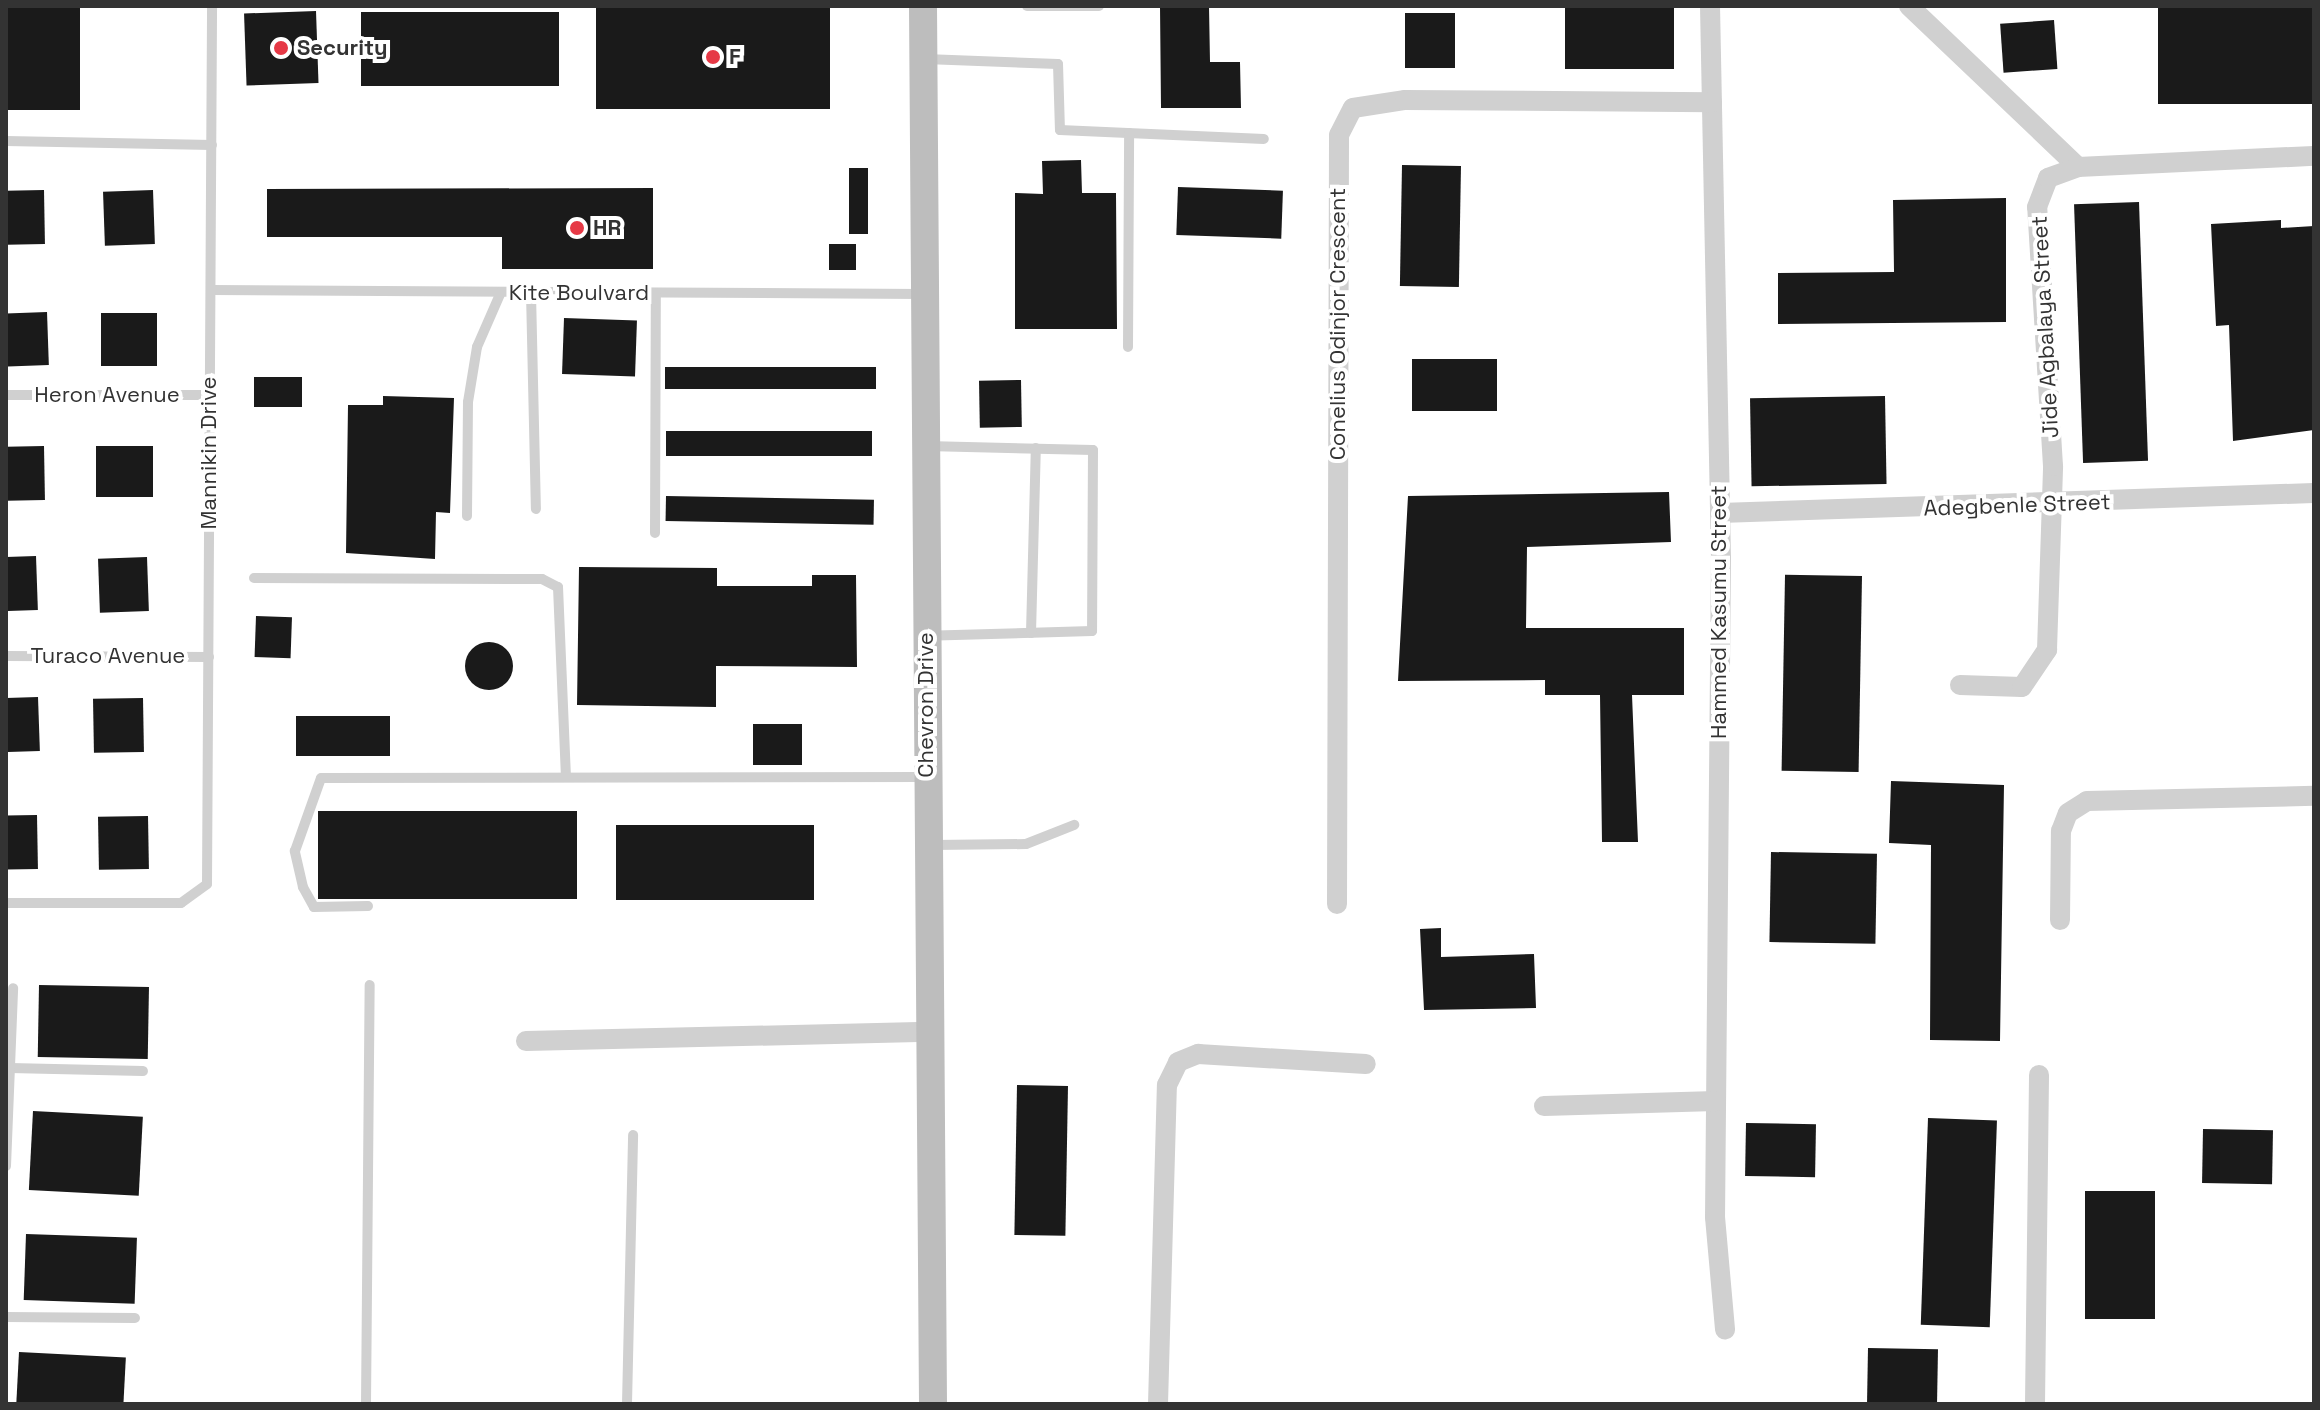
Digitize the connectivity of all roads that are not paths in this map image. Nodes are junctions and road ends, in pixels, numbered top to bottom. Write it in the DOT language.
graph roads {
  1 [pos="212,6"];
  2 [pos="923,6"];
  3 [pos="1027,6"];
  4 [pos="1099,6"];
  5 [pos="1710,6"];
  6 [pos="1909,6"];
  7 [pos="923,59"];
  8 [pos="1712,102"];
  9 [pos="1129,133"];
  10 [pos="1264,139"];
  11 [pos="6,141"];
  12 [pos="212,145"];
  13 [pos="2314,156"];
  14 [pos="2078,167"];
  15 [pos="211,290"];
  16 [pos="501,292"];
  17 [pos="531,293"];
  18 [pos="656,293"];
  19 [pos="924,294"];
  20 [pos="1128,347"];
  21 [pos="6,395"];
  22 [pos="209,395"];
  23 [pos="925,446"];
  24 [pos="1036,448"];
  25 [pos="2314,493"];
  26 [pos="2052,505"];
  27 [pos="536,509"];
  28 [pos="1720,513"];
  29 [pos="467,516"];
  30 [pos="655,533"];
  31 [pos="254,578"];
  32 [pos="1031,633"];
  33 [pos="926,636"];
  34 [pos="6,656"];
  35 [pos="209,657"];
  36 [pos="1960,685"];
  37 [pos="566,777"];
  38 [pos="927,777"];
  39 [pos="2314,796"];
  40 [pos="1074,825"];
  41 [pos="927,845"];
  42 [pos="6,903"];
  43 [pos="1337,904"];
  44 [pos="368,906"];
  45 [pos="2060,920"];
  46 [pos="370,985"];
  47 [pos="13,988"];
  48 [pos="929,1032"];
  49 [pos="526,1041"];
  50 [pos="1366,1064"];
  51 [pos="10,1068"];
  52 [pos="143,1071"];
  53 [pos="2039,1075"];
  54 [pos="1716,1101"];
  55 [pos="1544,1106"];
  56 [pos="633,1135"];
  57 [pos="6,1166"];
  58 [pos="6,1317"];
  59 [pos="135,1318"];
  60 [pos="1725,1330"];
  61 [pos="366,1404"];
  62 [pos="627,1404"];
  63 [pos="933,1404"];
  64 [pos="1158,1404"];
  65 [pos="2035,1404"];
  1 -- 12 [label="lane, Mannikin Drive"];
  2 -- 7 [label="main road, Chevron Drive"];
  3 -- 4 [label="lane"];
  5 -- 8 [label="street, Hammed Kasumu Street"];
  6 -- 14 [label="street"];
  7 -- 9 [label="lane"];
  7 -- 19 [label="main road, Chevron Drive"];
  8 -- 28 [label="street, Hammed Kasumu Street"];
  8 -- 43 [label="street, Conelius Odinjor Crescent"];
  9 -- 10 [label="lane"];
  9 -- 20 [label="lane"];
  11 -- 12 [label="lane"];
  12 -- 15 [label="lane, Mannikin Drive"];
  13 -- 14 [label="street, Jide Agbalaya Street"];
  14 -- 26 [label="street, Jide Agbalaya Street"];
  15 -- 16 [label="lane, Kite Boulvard"];
  15 -- 22 [label="lane, Mannikin Drive"];
  16 -- 17 [label="lane, Kite Boulvard"];
  16 -- 29 [label="lane"];
  17 -- 18 [label="lane, Kite Boulvard"];
  17 -- 27 [label="lane"];
  18 -- 19 [label="lane, Kite Boulvard"];
  18 -- 30 [label="lane"];
  19 -- 23 [label="main road, Chevron Drive"];
  21 -- 22 [label="lane, Heron Avenue"];
  22 -- 35 [label="lane, Mannikin Drive"];
  23 -- 24 [label="lane"];
  23 -- 33 [label="main road, Chevron Drive"];
  24 -- 32 [label="lane"];
  24 -- 32 [label="lane"];
  25 -- 26 [label="street, Adegbenle Street"];
  26 -- 28 [label="street, Adegbenle Street"];
  26 -- 36 [label="street, Jide Agbalaya Street"];
  28 -- 54 [label="street, Hammed Kasumu Street"];
  31 -- 37 [label="lane"];
  32 -- 33 [label="lane"];
  33 -- 38 [label="main road, Chevron Drive"];
  34 -- 35 [label="lane, Turaco Avenue"];
  35 -- 42 [label="lane, Mannikin Drive"];
  37 -- 38 [label="lane"];
  37 -- 44 [label="lane"];
  38 -- 41 [label="main road, Chevron Drive"];
  39 -- 45 [label="street"];
  40 -- 41 [label="lane"];
  41 -- 48 [label="main road, Chevron Drive"];
  46 -- 61 [label="lane"];
  47 -- 51 [label="lane"];
  48 -- 49 [label="street"];
  48 -- 63 [label="main road, Chevron Drive"];
  50 -- 64 [label="street"];
  51 -- 52 [label="lane"];
  51 -- 57 [label="lane"];
  53 -- 65 [label="street"];
  54 -- 55 [label="street"];
  54 -- 60 [label="street, Hammed Kasumu Street"];
  56 -- 62 [label="lane"];
  58 -- 59 [label="lane"];
}
